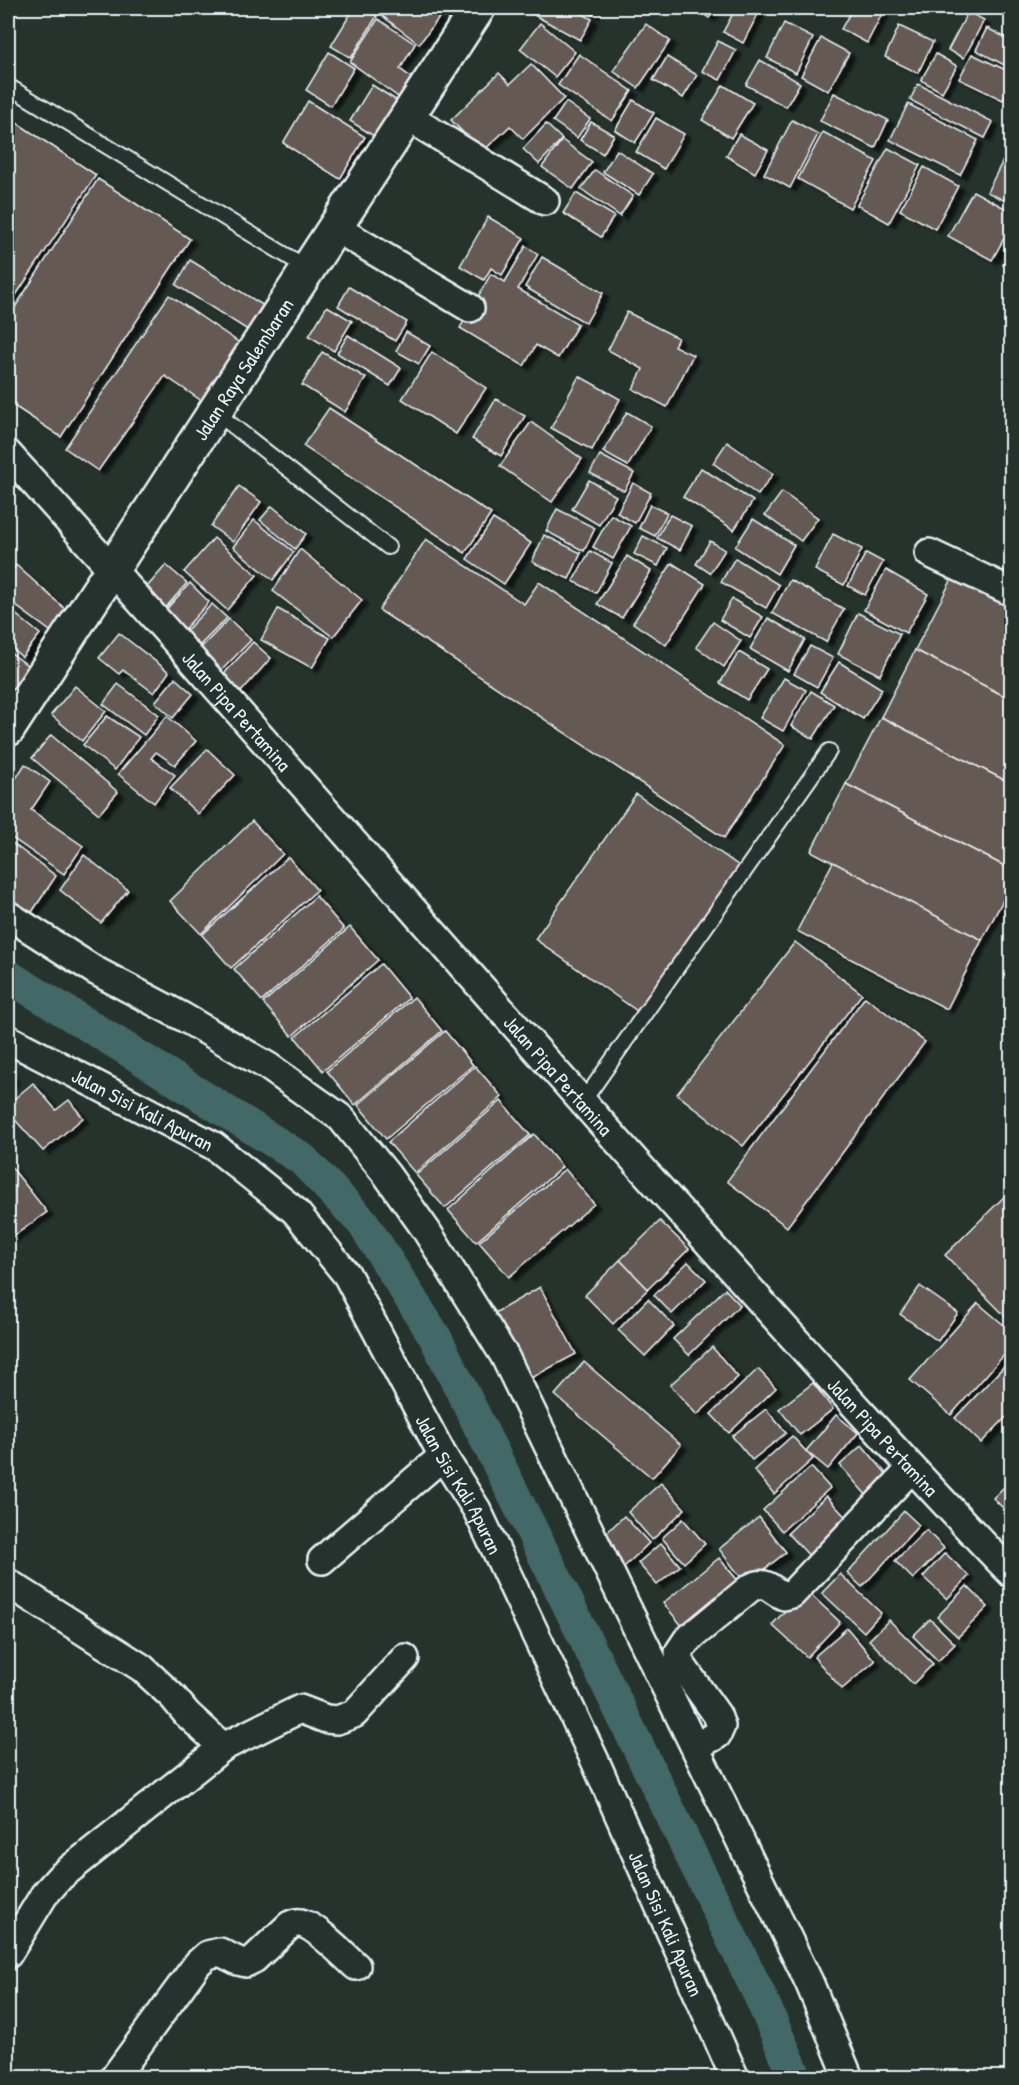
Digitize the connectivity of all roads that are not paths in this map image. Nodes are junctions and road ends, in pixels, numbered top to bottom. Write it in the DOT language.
graph roads {
  1 [pos="471,11"];
  2 [pos="8,86"];
  3 [pos="408,117"];
  4 [pos="545,201"];
  5 [pos="334,227"];
  6 [pos="307,268"];
  7 [pos="470,308"];
  8 [pos="214,411"];
  9 [pos="8,454"];
  10 [pos="388,547"];
  11 [pos="929,553"];
  12 [pos="112,569"];
  13 [pos="1011,592"];
  14 [pos="8,729"];
  15 [pos="829,751"];
  16 [pos="8,915"];
  17 [pos="8,1039"];
  18 [pos="582,1103"];
  19 [pos="443,1456"];
  20 [pos="911,1469"];
  21 [pos="322,1560"];
  22 [pos="1011,1574"];
  23 [pos="8,1584"];
  24 [pos="405,1658"];
  25 [pos="223,1747"];
  26 [pos="696,1748"];
  27 [pos="8,1954"];
  28 [pos="356,1966"];
  29 [pos="114,2078"];
  30 [pos="735,2078"];
  31 [pos="849,2078"];
  1 -- 3 [label="main road, Jalan Raya Salembaran"];
  2 -- 6 [label="lane"];
  3 -- 4 [label="street"];
  3 -- 5 [label="main road, Jalan Raya Salembaran"];
  5 -- 6 [label="main road, Jalan Raya Salembaran"];
  5 -- 7 [label="street"];
  6 -- 8 [label="main road, Jalan Raya Salembaran"];
  8 -- 10 [label="lane"];
  8 -- 12 [label="main road, Jalan Raya Salembaran"];
  9 -- 12 [label="street, Jalan Pipa Pertamina"];
  11 -- 13 [label="street"];
  12 -- 14 [label="main road, Jalan Raya Salembaran"];
  12 -- 18 [label="street, Jalan Pipa Pertamina"];
  15 -- 18 [label="lane"];
  16 -- 26 [label="street"];
  17 -- 19 [label="street, Jalan Sisi Kali Apuran"];
  18 -- 20 [label="street, Jalan Pipa Pertamina"];
  19 -- 21 [label="street"];
  19 -- 30 [label="street, Jalan Sisi Kali Apuran"];
  20 -- 22 [label="street, Jalan Pipa Pertamina"];
  20 -- 26 [label="street"];
  23 -- 25 [label="street"];
  24 -- 25 [label="street"];
  25 -- 27 [label="street"];
  26 -- 31 [label="street"];
  28 -- 29 [label="street"];
}
